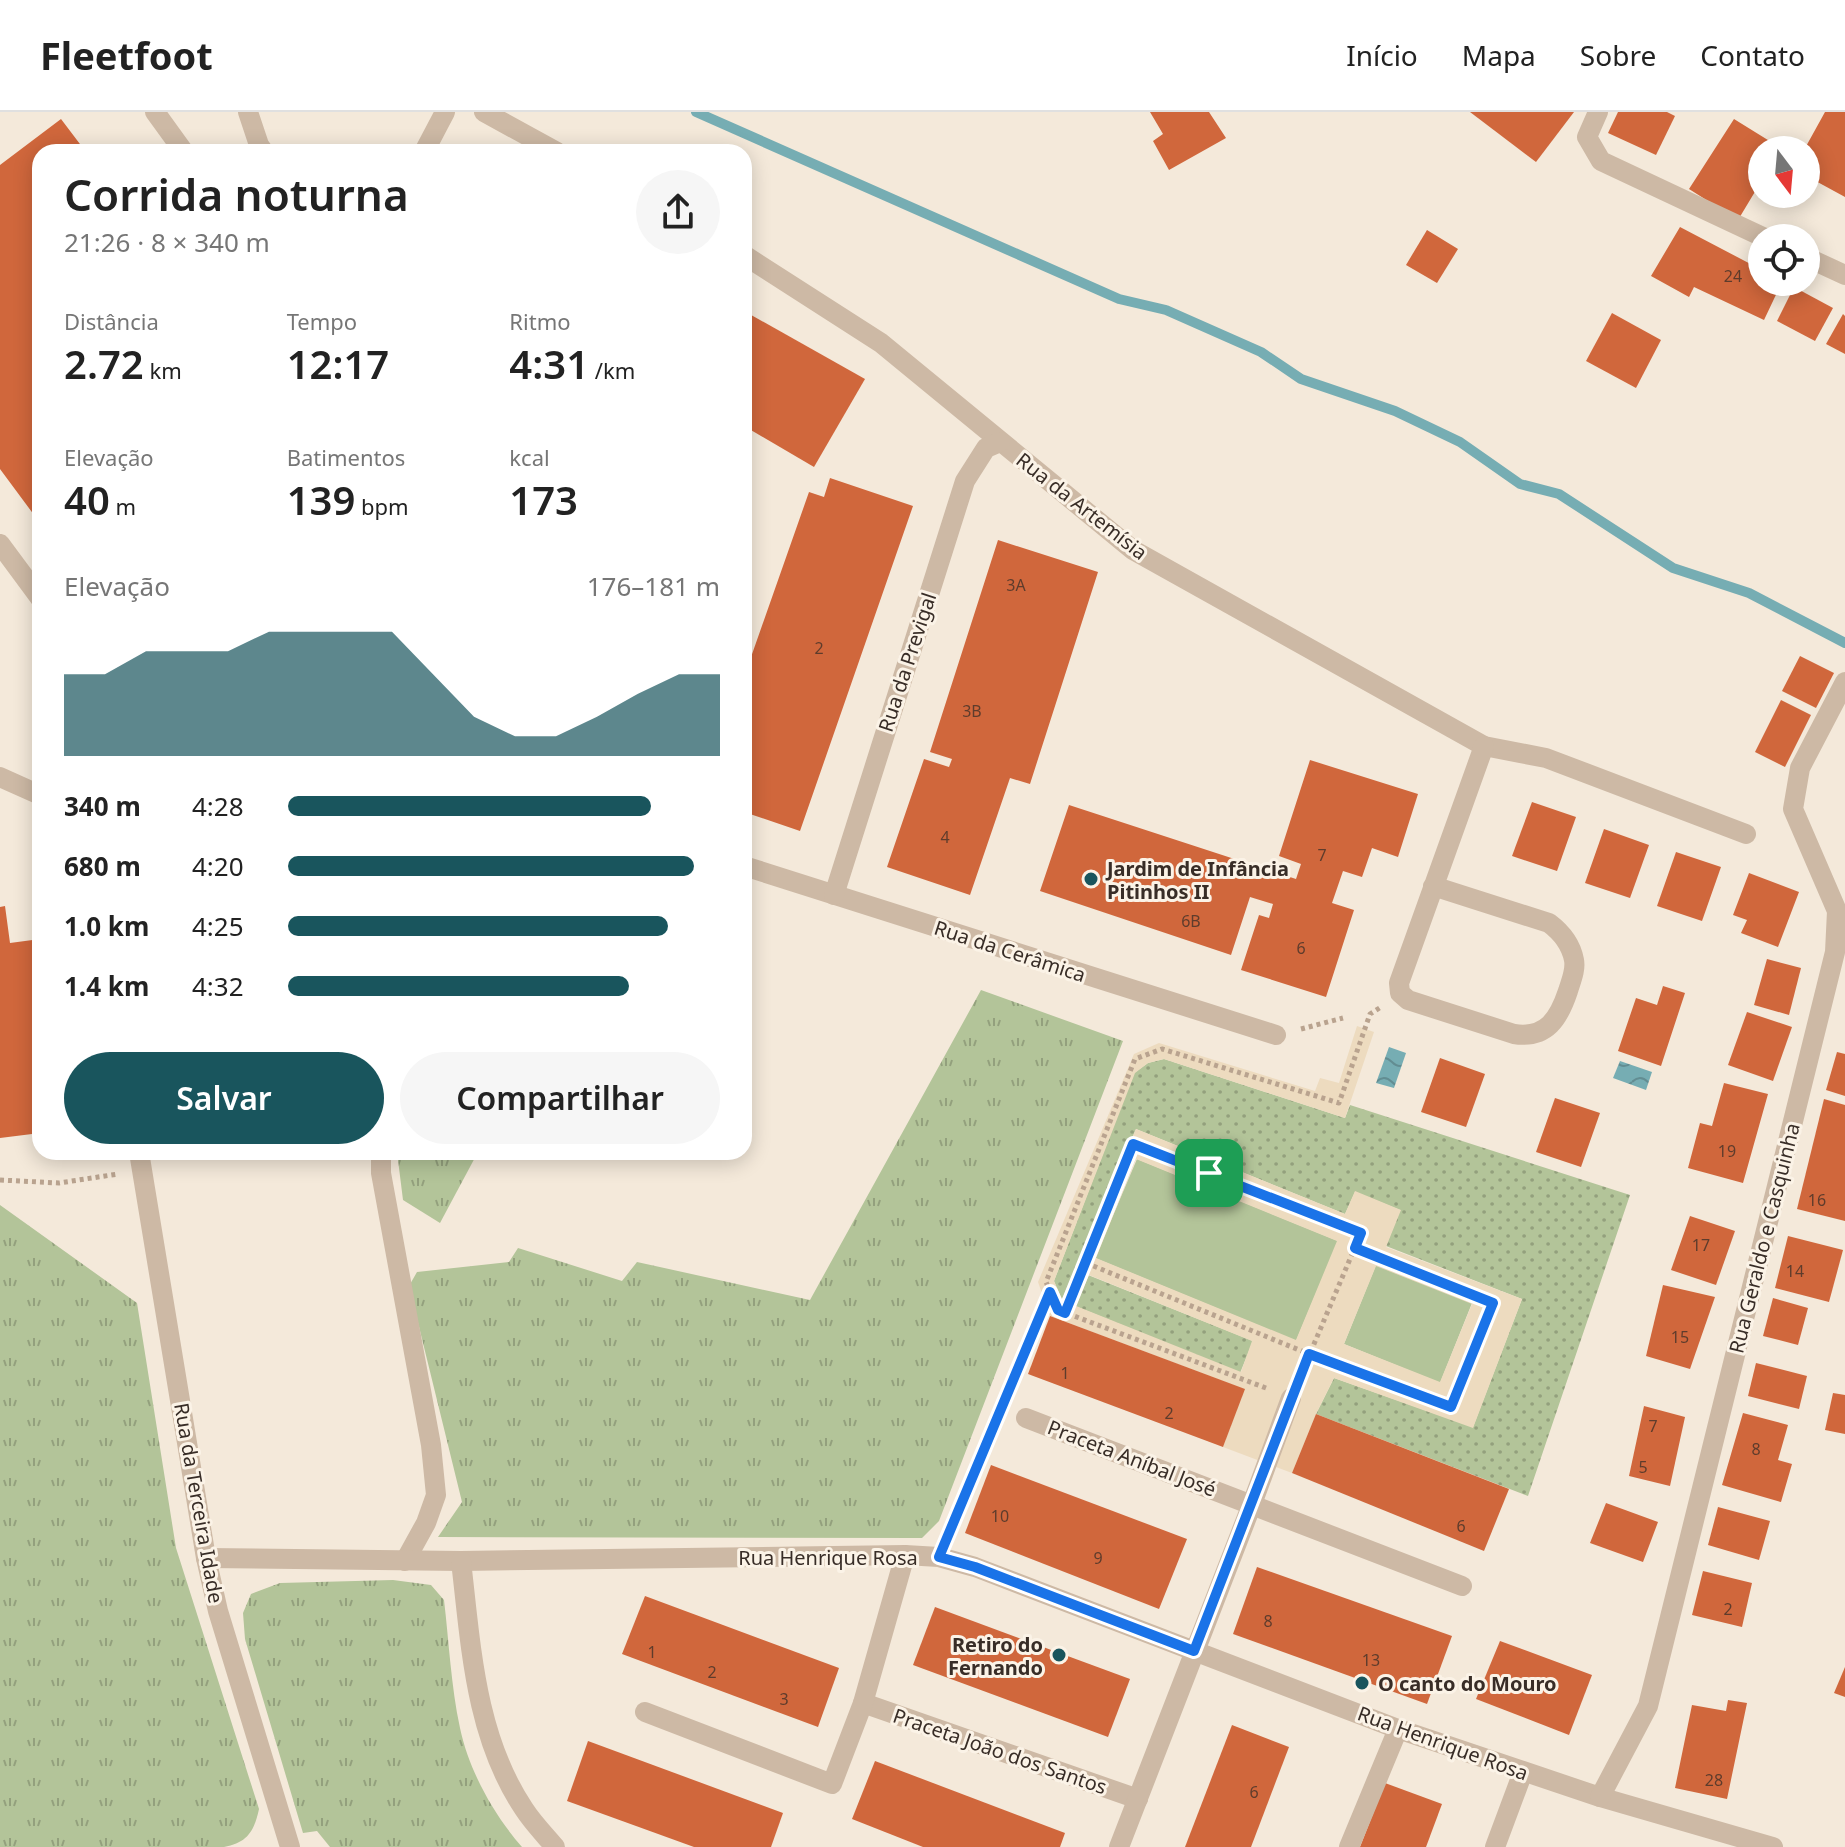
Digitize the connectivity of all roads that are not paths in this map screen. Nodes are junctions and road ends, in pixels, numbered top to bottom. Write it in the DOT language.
graph roads {
  1 [pos="155,112"];
  2 [pos="248,112"];
  3 [pos="445,112"];
  4 [pos="484,112"];
  5 [pos="1598,112"];
  6 [pos="178,144"];
  7 [pos="259,144"];
  8 [pos="428,144"];
  9 [pos="542,144"];
  10 [pos="1748,230"];
  11 [pos="752,260"];
  12 [pos="1820,263"];
  13 [pos="1845,275"];
  14 [pos="1000,442"];
  15 [pos="0,544"];
  16 [pos="32,587"];
  17 [pos="1845,682"];
  18 [pos="1484,746"];
  19 [pos="0,777"];
  20 [pos="32,791"];
  21 [pos="1746,834"];
  22 [pos="752,869"];
  23 [pos="1433,886"];
  24 [pos="834,895"];
  25 [pos="1276,1035"];
  26 [pos="381,1160"];
  27 [pos="141,1161"];
  28 [pos="1291,1398"];
  29 [pos="1026,1418"];
  30 [pos="1252,1504"];
  31 [pos="905,1555"];
  32 [pos="206,1558"];
  33 [pos="405,1561"];
  34 [pos="461,1561"];
  35 [pos="1462,1586"];
  36 [pos="1194,1651"];
  37 [pos="863,1703"];
  38 [pos="645,1712"];
  39 [pos="1398,1729"];
  40 [pos="1523,1772"];
  41 [pos="1600,1797"];
  42 [pos="1138,1799"];
  43 [pos="290,1847"];
  44 [pos="555,1847"];
  45 [pos="1119,1847"];
  46 [pos="1349,1847"];
  47 [pos="1495,1847"];
  48 [pos="1773,1847"];
  1 -- 6 [label="street"];
  2 -- 7 [label="street"];
  3 -- 8 [label="street"];
  4 -- 9 [label="street"];
  5 -- 10 [label="street"];
  11 -- 14 [label="street, Rua da Artemísia"];
  12 -- 13 [label="street"];
  14 -- 18 [label="street, Rua da Artemísia"];
  14 -- 24 [label="street, Rua da Previgal"];
  15 -- 16 [label="street"];
  17 -- 41 [label="street, Rua Geraldo e Casquinha"];
  18 -- 21 [label="street, Rua da Artemísia"];
  18 -- 23 [label="street"];
  19 -- 20 [label="street"];
  22 -- 24 [label="street, Rua da Cerâmica"];
  23 -- 23 [label="street"];
  24 -- 25 [label="street, Rua da Cerâmica"];
  26 -- 33 [label="street"];
  27 -- 32 [label="street, Rua da Terceira Idade"];
  28 -- 30 [label="street"];
  29 -- 30 [label="street, Praceta Aníbal José"];
  30 -- 35 [label="street, Praceta Aníbal José"];
  30 -- 36 [label="street"];
  31 -- 34 [label="street, Rua Henrique Rosa"];
  31 -- 36 [label="street, Rua Henrique Rosa"];
  31 -- 37 [label="street"];
  32 -- 33 [label="street, Rua Henrique Rosa"];
  32 -- 43 [label="street, Rua da Terceira Idade"];
  33 -- 34 [label="street, Rua Henrique Rosa"];
  34 -- 44 [label="street"];
  36 -- 39 [label="street, Rua Henrique Rosa"];
  36 -- 42 [label="street"];
  37 -- 38 [label="street"];
  37 -- 42 [label="street, Praceta João dos Santos"];
  39 -- 40 [label="street, Rua Henrique Rosa"];
  39 -- 46 [label="street"];
  40 -- 41 [label="street, Rua Henrique Rosa"];
  40 -- 47 [label="street"];
  41 -- 48 [label="street, Rua Henrique Rosa"];
  42 -- 45 [label="street"];
}
